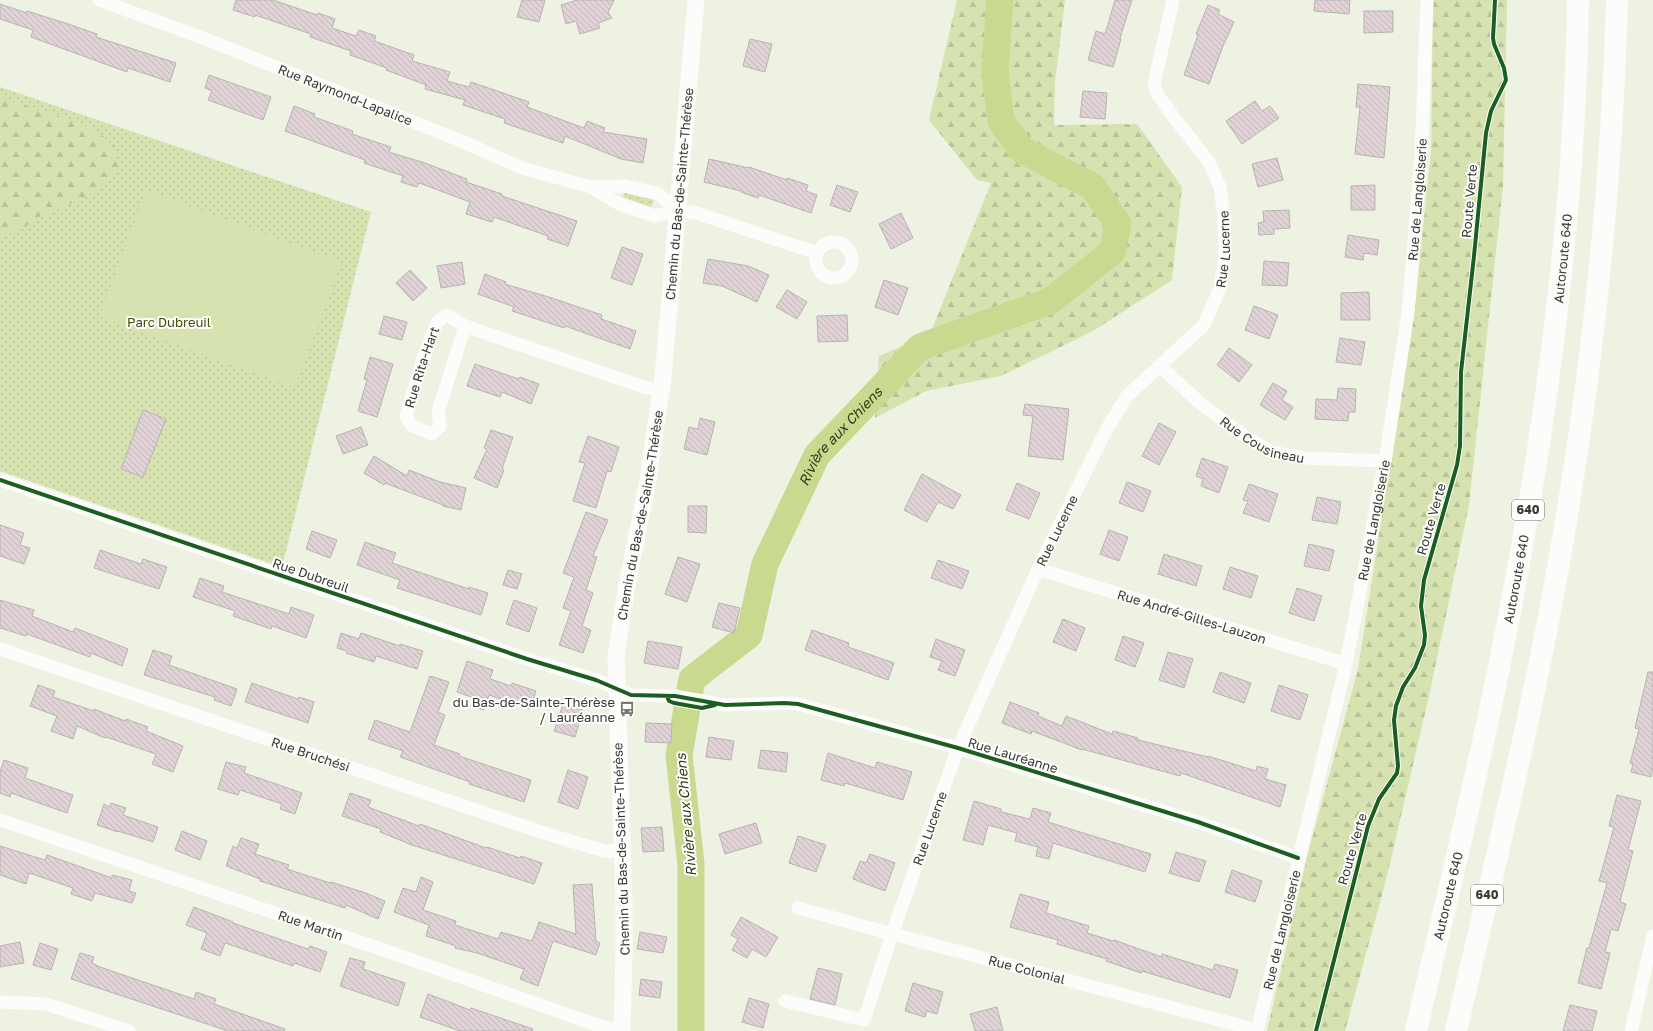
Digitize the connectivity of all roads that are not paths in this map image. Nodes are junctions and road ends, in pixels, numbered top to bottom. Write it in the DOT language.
graph roads {
  1 [pos="99,0"];
  2 [pos="696,0"];
  3 [pos="1172,0"];
  4 [pos="1427,0"];
  5 [pos="1578,0"];
  6 [pos="1617,0"];
  7 [pos="591,187"];
  8 [pos="678,210"];
  9 [pos="817,253"];
  10 [pos="465,326"];
  11 [pos="1160,366"];
  12 [pos="661,390"];
  13 [pos="1385,460"];
  14 [pos="0,480"];
  15 [pos="1038,569"];
  16 [pos="0,649"];
  17 [pos="1346,664"];
  18 [pos="616,688"];
  19 [pos="958,748"];
  20 [pos="0,820"];
  21 [pos="622,851"];
  22 [pos="1298,858"];
  23 [pos="798,908"];
  24 [pos="892,934"];
  25 [pos="1653,936"];
  26 [pos="0,1002"];
  27 [pos="785,1002"];
  28 [pos="1257,1030"];
  29 [pos="129,1031"];
  30 [pos="622,1031"];
  31 [pos="1416,1031"];
  32 [pos="1456,1031"];
  33 [pos="1631,1031"];
  1 -- 7 [label="street, Rue Raymond-Lapalice"];
  2 -- 8 [label="street, Chemin du Bas-de-Sainte-Thérèse"];
  3 -- 11 [label="street, Rue Lucerne"];
  4 -- 13 [label="street, Rue de Langloiserie"];
  5 -- 31 [label="highway, Autoroute 640 / 640"];
  6 -- 32 [label="highway, 640"];
  7 -- 8 [label="street, Rue Raymond-Lapalice"];
  7 -- 8 [label="street, Rue Raymond-Lapalice"];
  8 -- 9 [label="street, Rue Raymond-Lapalice"];
  8 -- 12 [label="street, Chemin du Bas-de-Sainte-Thérèse"];
  10 -- 10 [label="street, Rue Rita-Hart"];
  10 -- 12 [label="street, Rue Rita-Hart"];
  11 -- 13 [label="street, Rue Cousineau"];
  11 -- 15 [label="street, Rue Lucerne"];
  12 -- 18 [label="street, Chemin du Bas-de-Sainte-Thérèse"];
  13 -- 17 [label="street, Rue de Langloiserie"];
  14 -- 18 [label="street, Rue Dubreuil"];
  15 -- 17 [label="street, Rue André-Gilles-Lauzon"];
  15 -- 19 [label="street, Rue Lucerne"];
  16 -- 21 [label="street, Rue Bruchési"];
  17 -- 22 [label="street, Rue de Langloiserie"];
  18 -- 19 [label="street, Rue Lauréanne"];
  18 -- 21 [label="street, Chemin du Bas-de-Sainte-Thérèse"];
  19 -- 22 [label="street, Rue Lauréanne"];
  19 -- 24 [label="street, Rue Lucerne"];
  20 -- 30 [label="street, Rue Martin"];
  21 -- 30 [label="street, Chemin du Bas-de-Sainte-Thérèse"];
  22 -- 28 [label="street, Rue de Langloiserie"];
  23 -- 24 [label="street, Rue Colonial"];
  24 -- 27 [label="street, Rue Lucerne"];
  24 -- 28 [label="street, Rue Colonial"];
  25 -- 33 [label="street"];
  26 -- 29 [label="street"];
}
